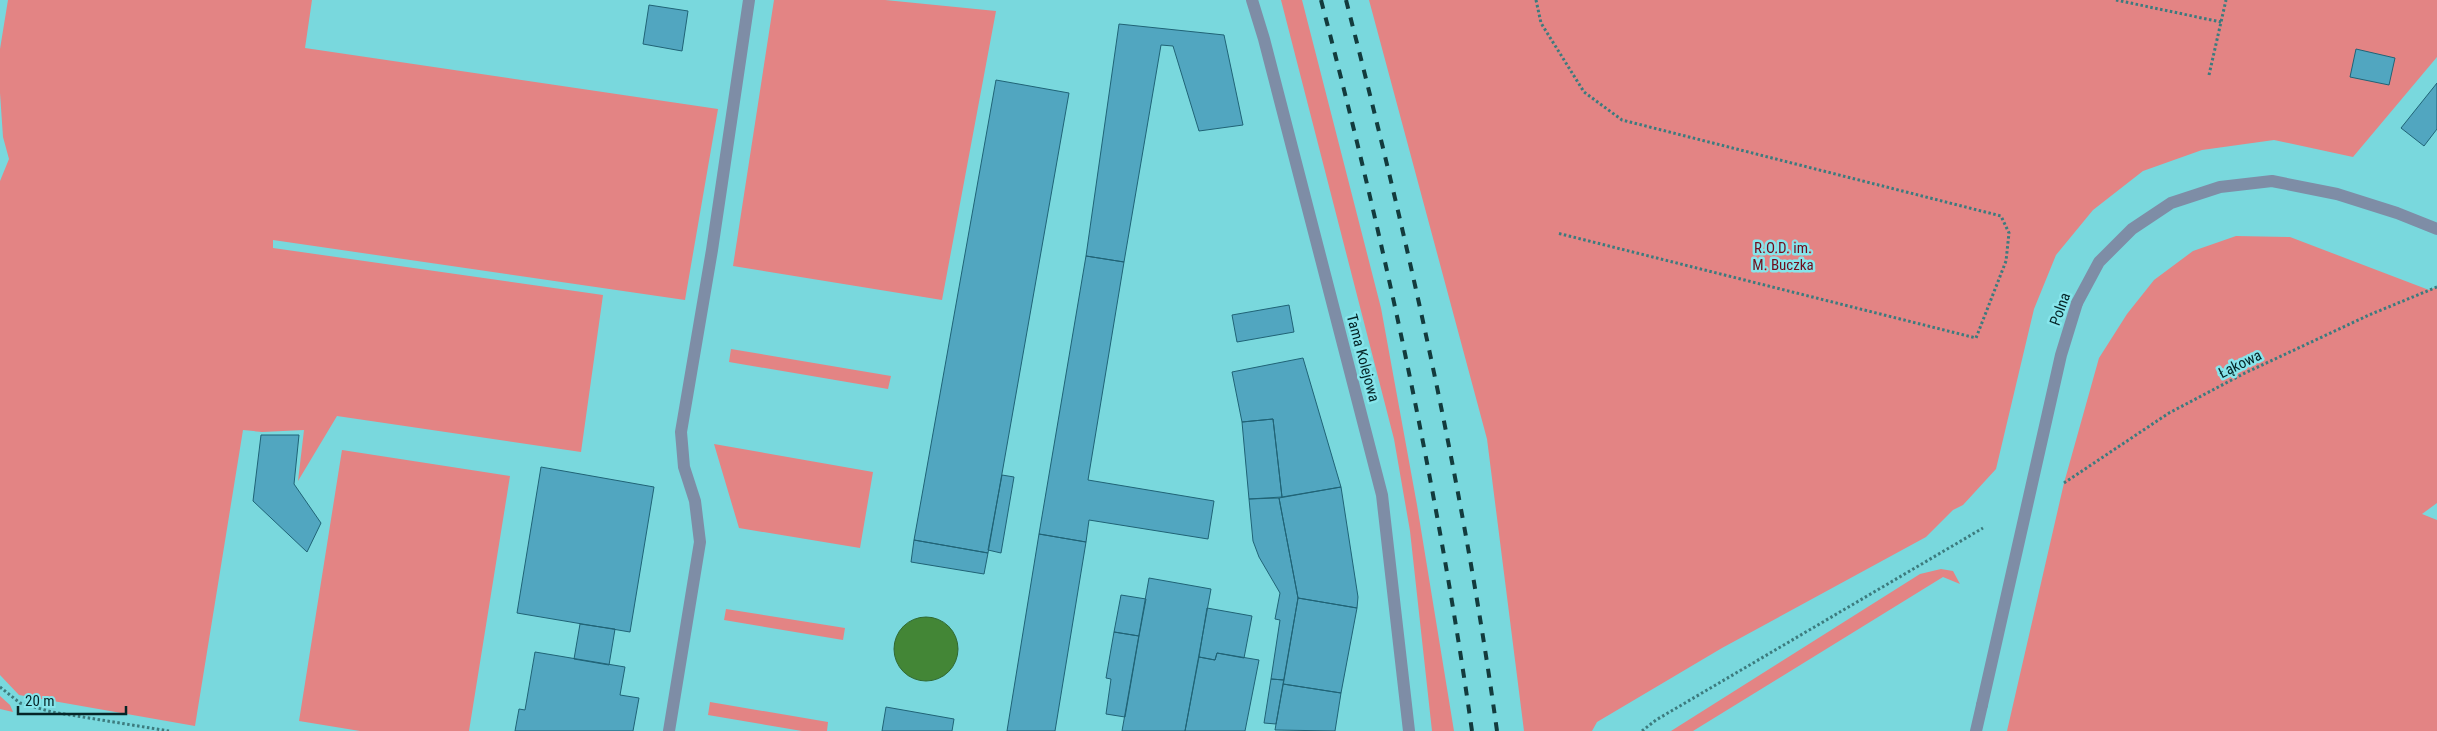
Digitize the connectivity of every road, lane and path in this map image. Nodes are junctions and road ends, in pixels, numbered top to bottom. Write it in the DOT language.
graph roads {
  1 [pos="749,0"];
  2 [pos="1252,0"];
  3 [pos="1536,0"];
  4 [pos="2116,0"];
  5 [pos="2226,0"];
  6 [pos="2221,22"];
  7 [pos="2209,75"];
  8 [pos="2437,230"];
  9 [pos="1557,233"];
  10 [pos="2437,287"];
  11 [pos="2064,483"];
  12 [pos="1983,528"];
  13 [pos="0,687"];
  14 [pos="169,731"];
  15 [pos="669,731"];
  16 [pos="1409,731"];
  17 [pos="1642,731"];
  18 [pos="1976,731"];
  1 -- 15 [label="street"];
  2 -- 16 [label="street, Tama Kolejowa"];
  3 -- 9 [label="path"];
  4 -- 6 [label="path"];
  5 -- 6 [label="path"];
  6 -- 7 [label="path"];
  8 -- 18 [label="street, Polna, bridge"];
  10 -- 11 [label="path, Łąkowa"];
  12 -- 17 [label="path"];
  13 -- 14 [label="path"];
}
